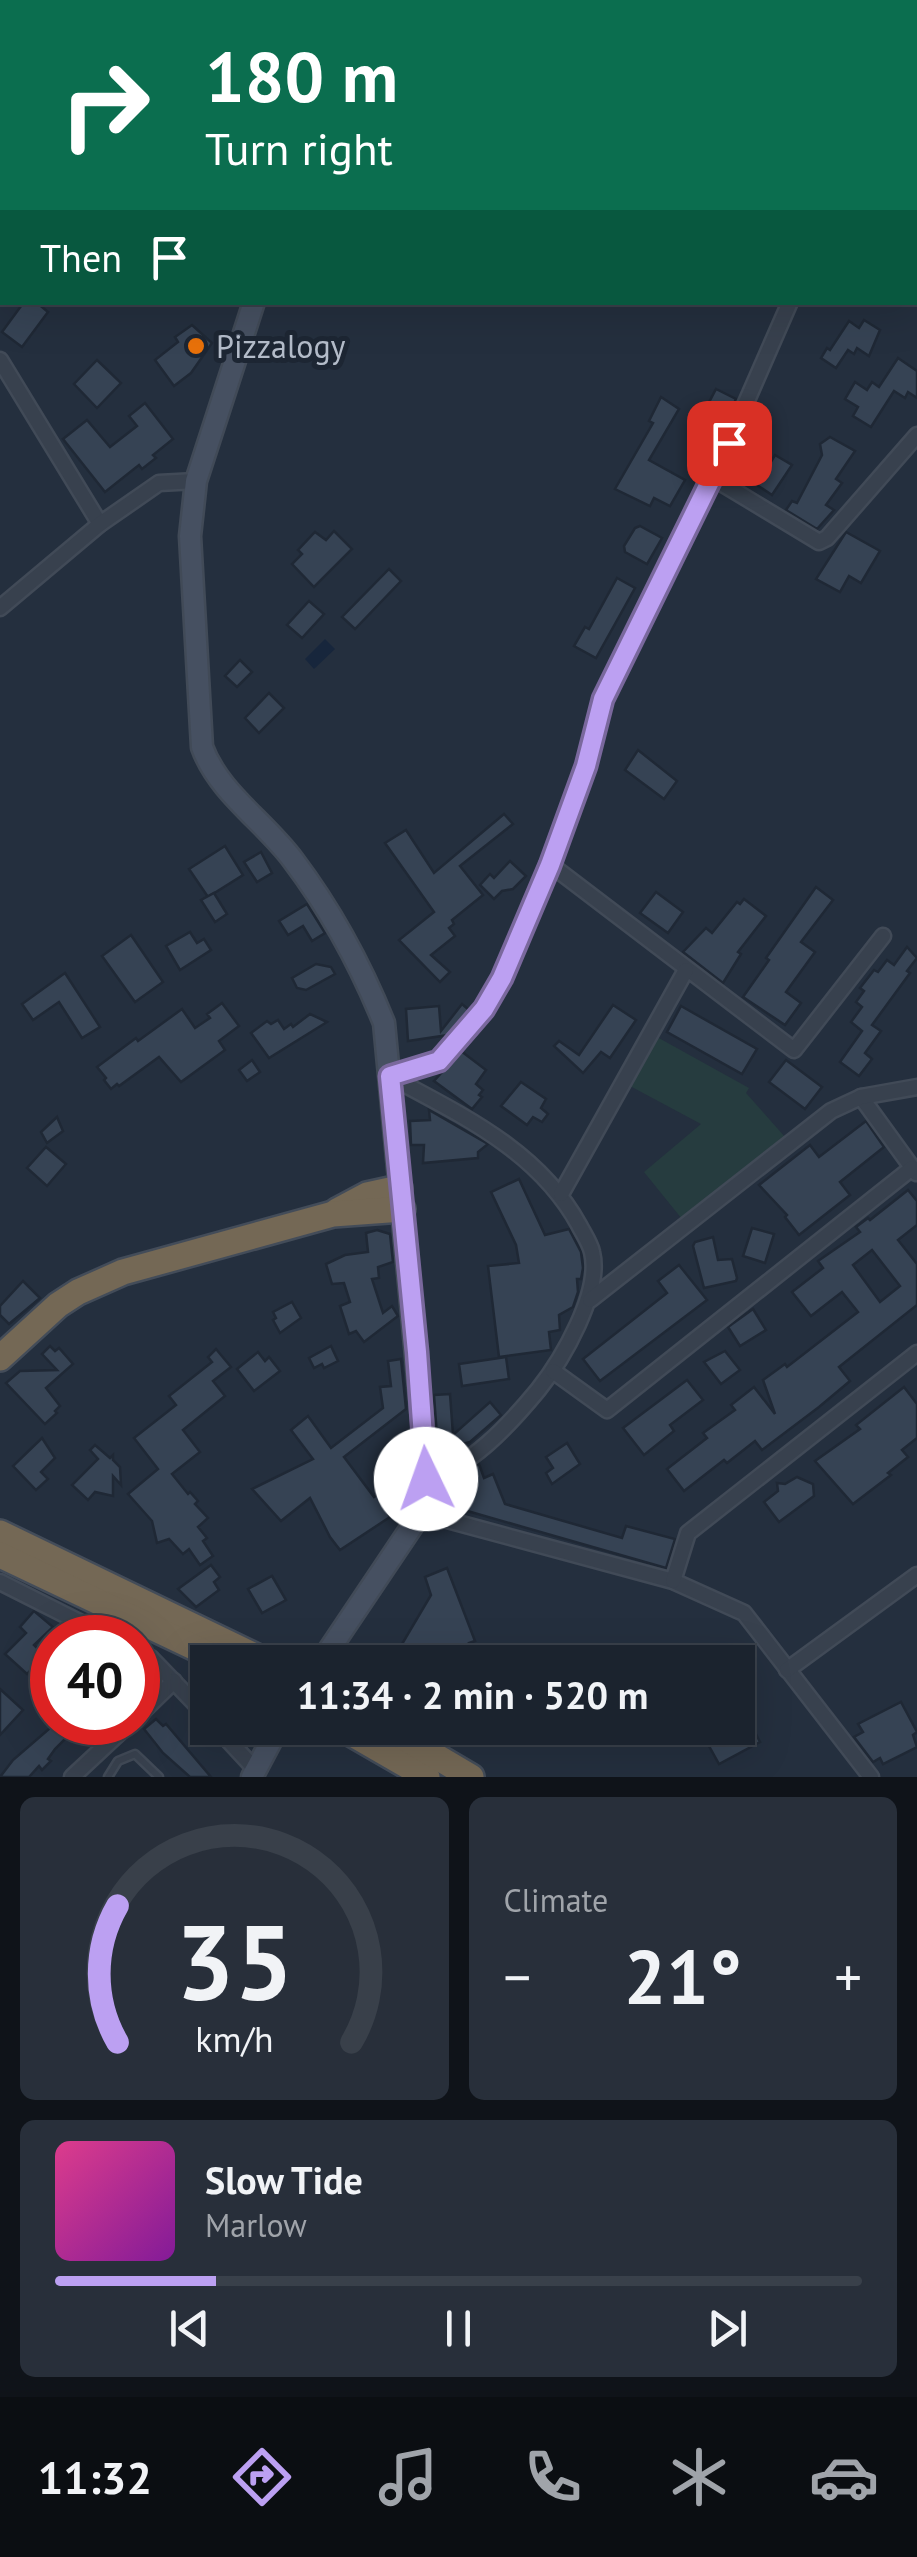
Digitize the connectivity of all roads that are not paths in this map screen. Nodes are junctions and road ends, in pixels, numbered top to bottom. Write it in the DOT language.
graph roads {
  1 [pos="253,305"];
  2 [pos="789,305"];
  3 [pos="0,360"];
  4 [pos="917,434"];
  5 [pos="714,478"];
  6 [pos="196,481"];
  7 [pos="100,524"];
  8 [pos="0,608"];
  9 [pos="550,865"];
  10 [pos="882,936"];
  11 [pos="686,970"];
  12 [pos="390,1076"];
  13 [pos="917,1087"];
  14 [pos="860,1097"];
  15 [pos="914,1171"];
  16 [pos="561,1194"];
  17 [pos="400,1199"];
  18 [pos="590,1300"];
  19 [pos="917,1353"];
  20 [pos="0,1358"];
  21 [pos="553,1372"];
  22 [pos="426,1479"];
  23 [pos="422,1513"];
  24 [pos="0,1533"];
  25 [pos="0,1554"];
  26 [pos="917,1575"];
  27 [pos="673,1581"];
  28 [pos="0,1582"];
  29 [pos="65,1615"];
  30 [pos="232,1645"];
  31 [pos="333,1645"];
  32 [pos="190,1646"];
  33 [pos="160,1667"];
  34 [pos="787,1670"];
  35 [pos="174,1682"];
  36 [pos="160,1695"];
  37 [pos="190,1698"];
  38 [pos="106,1745"];
  39 [pos="231,1745"];
  40 [pos="269,1745"];
  41 [pos="372,1745"];
  42 [pos="417,1745"];
  43 [pos="254,1773"];
  44 [pos="72,1777"];
  45 [pos="108,1777"];
  46 [pos="159,1777"];
  47 [pos="428,1777"];
  48 [pos="472,1777"];
  49 [pos="871,1777"];
  1 -- 6 [label="street"];
  2 -- 5 [label="street"];
  3 -- 7 [label="street"];
  4 -- 5 [label="street"];
  5 -- 9 [label="street"];
  6 -- 7 [label="street"];
  6 -- 12 [label="street"];
  7 -- 8 [label="street"];
  9 -- 11 [label="street"];
  9 -- 12 [label="street"];
  10 -- 11 [label="street"];
  11 -- 16 [label="street"];
  12 -- 16 [label="street"];
  12 -- 17 [label="street"];
  13 -- 14 [label="street"];
  14 -- 15 [label="street"];
  14 -- 18 [label="street"];
  15 -- 21 [label="street"];
  16 -- 18 [label="street"];
  17 -- 20 [label="highway"];
  17 -- 22 [label="street"];
  18 -- 21 [label="street"];
  19 -- 27 [label="street"];
  21 -- 22 [label="street"];
  22 -- 23 [label="street"];
  23 -- 27 [label="street"];
  23 -- 31 [label="street"];
  24 -- 30 [label="highway"];
  25 -- 32 [label="highway"];
  26 -- 34 [label="street"];
  27 -- 34 [label="street"];
  28 -- 29 [label="street"];
  33 -- 35 [label="street"];
  34 -- 49 [label="street"];
  35 -- 36 [label="street"];
  35 -- 37 [label="street"];
  38 -- 44 [label="street"];
  39 -- 43 [label="street"];
  40 -- 43 [label="street"];
  41 -- 47 [label="highway"];
  42 -- 48 [label="highway"];
  45 -- 46 [label="lane"];
}
